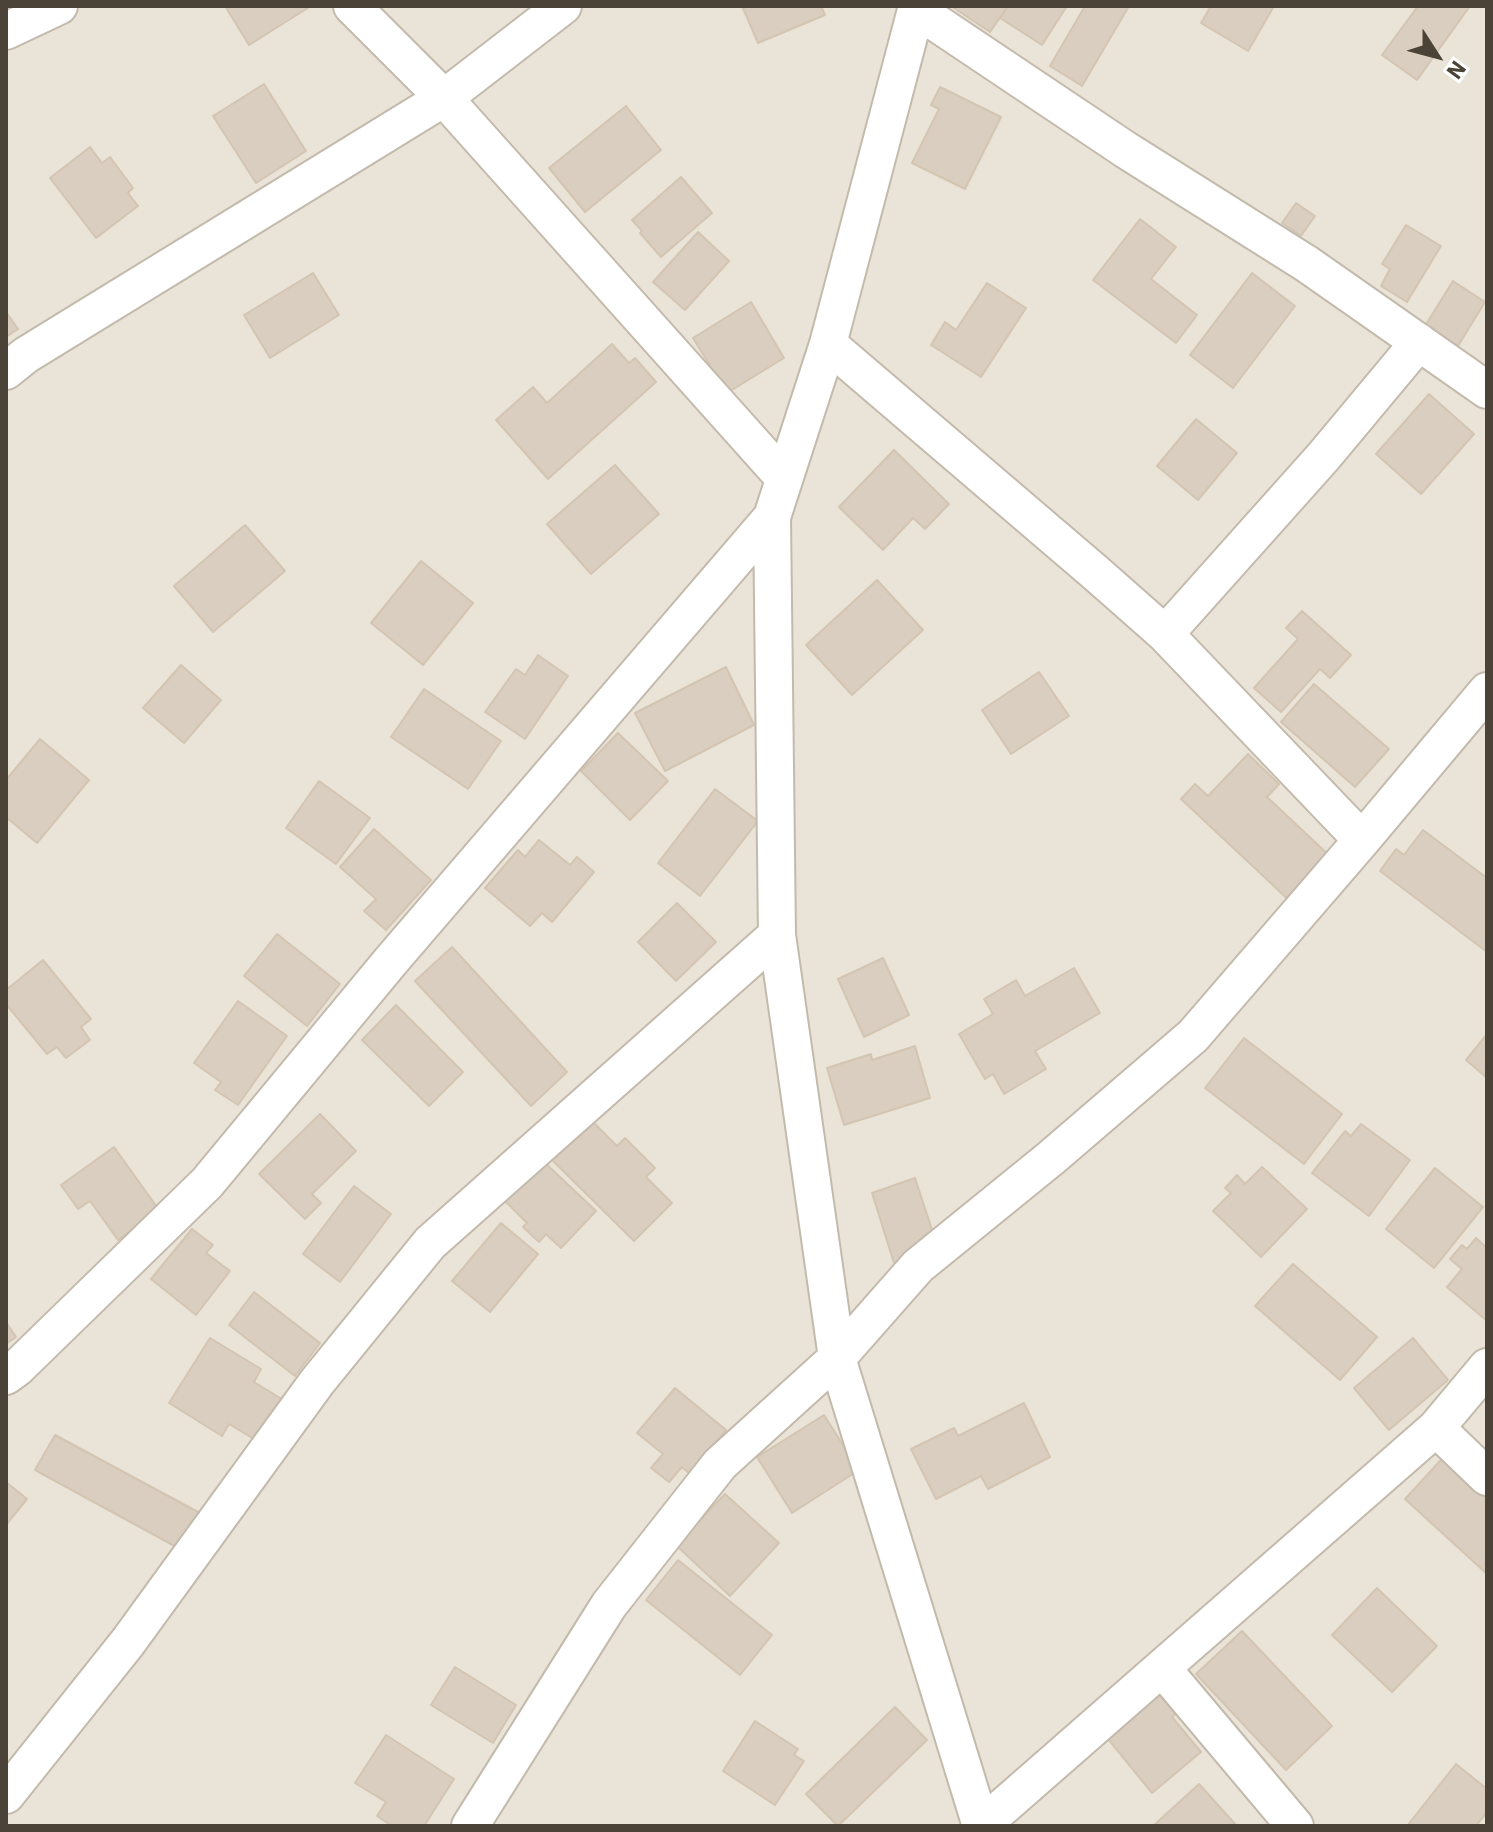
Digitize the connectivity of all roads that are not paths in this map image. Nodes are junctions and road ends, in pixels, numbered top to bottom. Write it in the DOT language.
graph roads {
  1 [pos="59,6"];
  2 [pos="352,6"];
  3 [pos="563,6"];
  4 [pos="917,8"];
  5 [pos="6,31"];
  6 [pos="444,98"];
  7 [pos="1419,342"];
  8 [pos="828,344"];
  9 [pos="6,371"];
  10 [pos="1487,390"];
  11 [pos="784,478"];
  12 [pos="772,517"];
  13 [pos="1165,634"];
  14 [pos="1487,691"];
  15 [pos="1362,840"];
  16 [pos="777,935"];
  17 [pos="837,1358"];
  18 [pos="1487,1367"];
  19 [pos="6,1376"];
  20 [pos="1436,1428"];
  21 [pos="1487,1477"];
  22 [pos="1162,1668"];
  23 [pos="6,1795"];
  24 [pos="470,1826"];
  25 [pos="981,1826"];
  26 [pos="1295,1826"];
  1 -- 5 [label="street"];
  2 -- 6 [label="street"];
  3 -- 6 [label="street"];
  4 -- 7 [label="street"];
  4 -- 8 [label="street"];
  6 -- 9 [label="street"];
  6 -- 11 [label="street"];
  7 -- 10 [label="street"];
  7 -- 13 [label="street"];
  8 -- 11 [label="street"];
  8 -- 13 [label="street"];
  11 -- 12 [label="street"];
  12 -- 16 [label="street"];
  12 -- 19 [label="street"];
  13 -- 15 [label="street"];
  14 -- 15 [label="street"];
  15 -- 17 [label="street"];
  16 -- 17 [label="street"];
  16 -- 23 [label="street"];
  17 -- 24 [label="street"];
  17 -- 25 [label="street"];
  18 -- 20 [label="street"];
  20 -- 21 [label="street"];
  20 -- 22 [label="street"];
  22 -- 25 [label="street"];
  22 -- 26 [label="street"];
}
